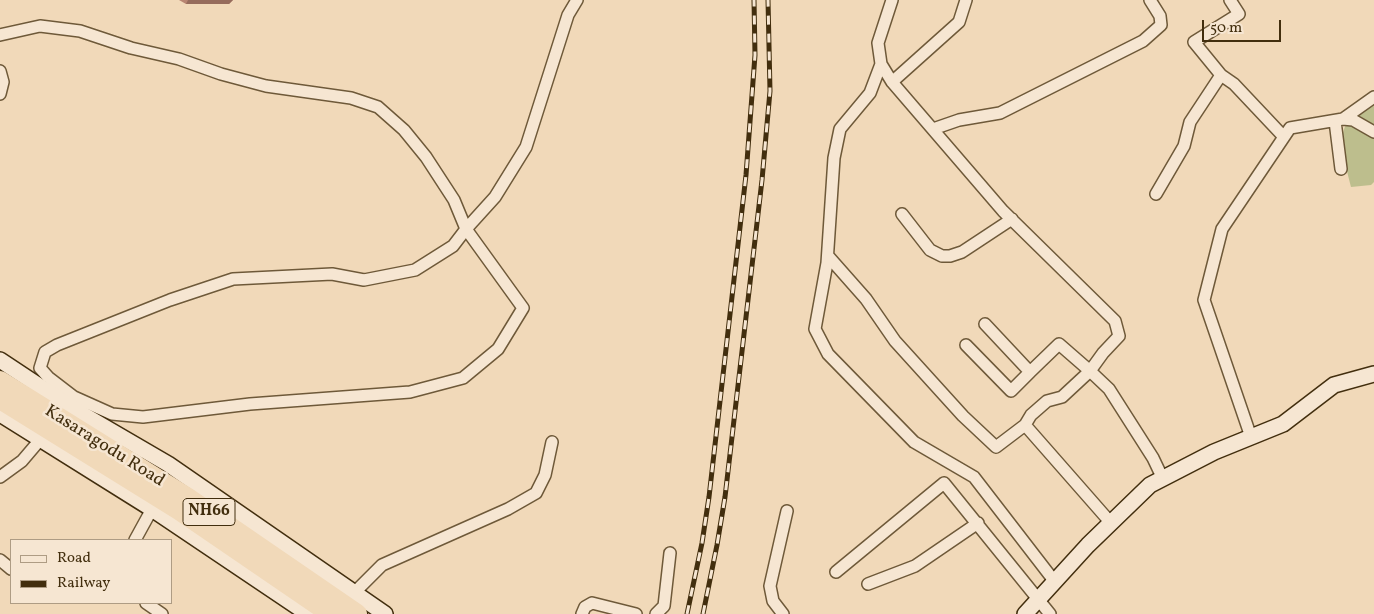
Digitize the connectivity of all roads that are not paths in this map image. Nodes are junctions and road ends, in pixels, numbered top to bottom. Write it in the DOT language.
graph roads {
  1 [pos="577,0"];
  2 [pos="892,0"];
  3 [pos="966,0"];
  4 [pos="1150,0"];
  5 [pos="1230,0"];
  6 [pos="0,35"];
  7 [pos="881,64"];
  8 [pos="0,71"];
  9 [pos="1221,75"];
  10 [pos="892,82"];
  11 [pos="0,94"];
  12 [pos="1374,97"];
  13 [pos="1339,120"];
  14 [pos="933,129"];
  15 [pos="1374,132"];
  16 [pos="1284,138"];
  17 [pos="1341,169"];
  18 [pos="1156,194"];
  19 [pos="902,214"];
  20 [pos="1012,219"];
  21 [pos="466,229"];
  22 [pos="828,256"];
  23 [pos="984,324"];
  24 [pos="966,345"];
  25 [pos="0,360"];
  26 [pos="1090,371"];
  27 [pos="1030,372"];
  28 [pos="1374,374"];
  29 [pos="0,381"];
  30 [pos="0,399"];
  31 [pos="70,401"];
  32 [pos="0,414"];
  33 [pos="1025,425"];
  34 [pos="45,434"];
  35 [pos="1251,437"];
  36 [pos="552,442"];
  37 [pos="0,477"];
  38 [pos="1163,479"];
  39 [pos="152,509"];
  40 [pos="787,511"];
  41 [pos="978,523"];
  42 [pos="1111,523"];
  43 [pos="136,539"];
  44 [pos="670,553"];
  45 [pos="0,560"];
  46 [pos="10,568"];
  47 [pos="836,572"];
  48 [pos="1055,582"];
  49 [pos="868,584"];
  50 [pos="354,593"];
  51 [pos="1039,599"];
  52 [pos="147,604"];
  53 [pos="162,614"];
  54 [pos="308,614"];
  55 [pos="331,614"];
  56 [pos="357,614"];
  57 [pos="384,614"];
  58 [pos="582,614"];
  59 [pos="636,614"];
  60 [pos="656,614"];
  61 [pos="783,614"];
  62 [pos="1024,614"];
  63 [pos="1050,614"];
  1 -- 21 [label="street"];
  2 -- 7 [label="street"];
  3 -- 10 [label="street"];
  4 -- 14 [label="street"];
  5 -- 9 [label="street"];
  6 -- 21 [label="street"];
  7 -- 10 [label="street"];
  7 -- 22 [label="street"];
  8 -- 11 [label="street"];
  9 -- 16 [label="street"];
  9 -- 18 [label="street"];
  10 -- 14 [label="street"];
  12 -- 13 [label="street"];
  13 -- 15 [label="street"];
  13 -- 16 [label="street"];
  13 -- 17 [label="street"];
  14 -- 20 [label="street"];
  16 -- 35 [label="street"];
  19 -- 20 [label="street"];
  20 -- 26 [label="street"];
  21 -- 31 [label="street"];
  21 -- 31 [label="street"];
  22 -- 33 [label="street"];
  22 -- 48 [label="street"];
  23 -- 27 [label="street"];
  24 -- 27 [label="street"];
  25 -- 31 [label="street"];
  26 -- 27 [label="street"];
  26 -- 33 [label="street"];
  26 -- 38 [label="street"];
  28 -- 35 [label="street"];
  29 -- 56 [label="highway, Kasaragodu Road / NH66"];
  30 -- 34 [label="highway, Kasaragodu Road / NH66"];
  31 -- 50 [label="street"];
  32 -- 34 [label="street"];
  33 -- 42 [label="street"];
  34 -- 37 [label="street"];
  34 -- 39 [label="street"];
  34 -- 55 [label="highway, Kasaragodu Road / NH66"];
  35 -- 38 [label="street"];
  36 -- 50 [label="street"];
  38 -- 42 [label="street"];
  39 -- 43 [label="street"];
  39 -- 54 [label="street"];
  40 -- 61 [label="street"];
  41 -- 47 [label="street"];
  41 -- 49 [label="street"];
  41 -- 51 [label="street"];
  42 -- 48 [label="street"];
  44 -- 60 [label="street"];
  45 -- 46 [label="street"];
  48 -- 51 [label="street"];
  50 -- 57 [label="street"];
  51 -- 62 [label="street"];
  51 -- 63 [label="street"];
  52 -- 53 [label="street"];
  58 -- 59 [label="street"];
}
